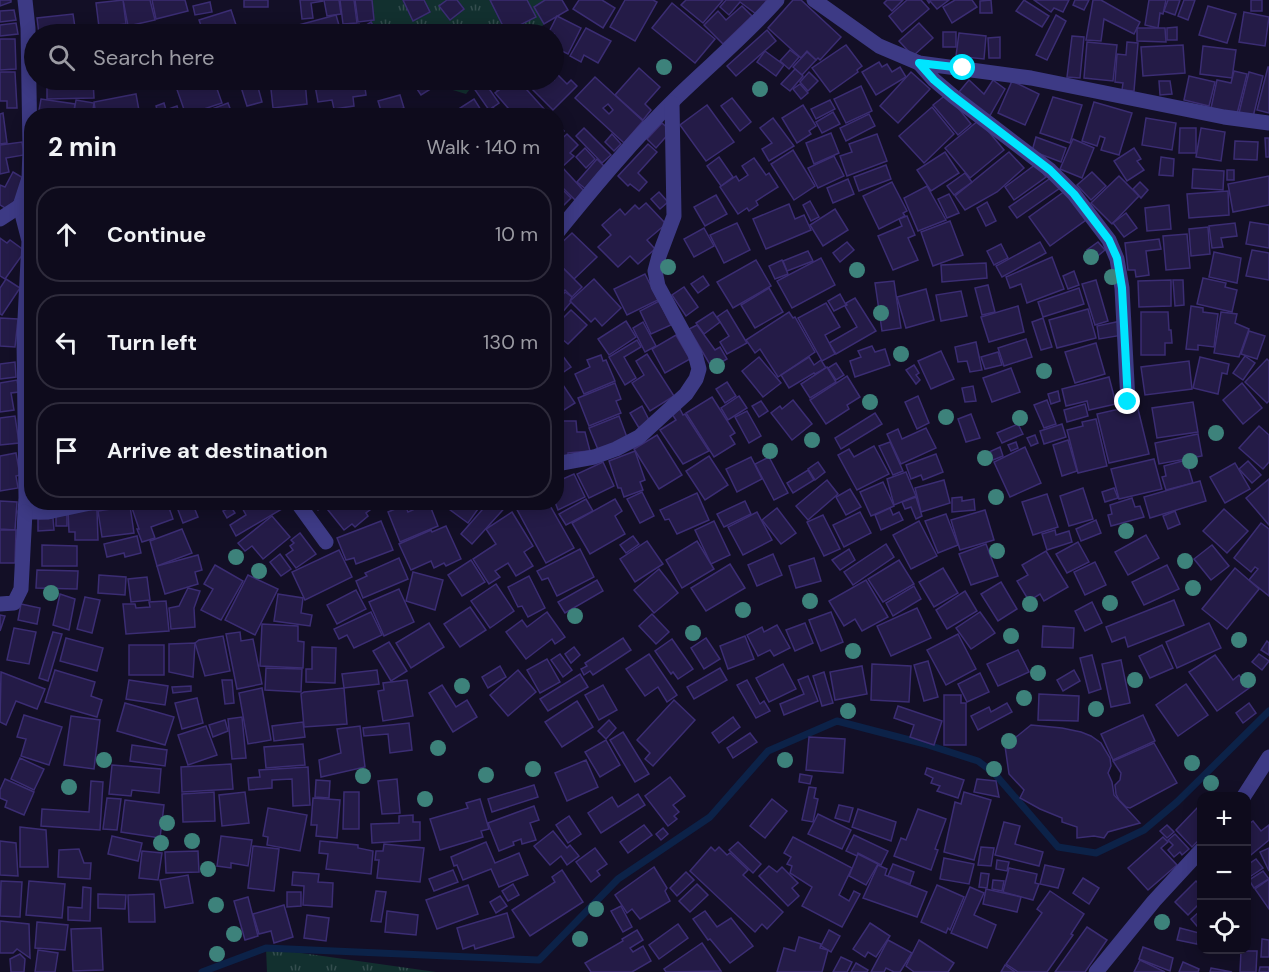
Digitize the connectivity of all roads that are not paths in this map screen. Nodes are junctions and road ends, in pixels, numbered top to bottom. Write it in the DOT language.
graph roads {
  1 [pos="25,0"];
  2 [pos="777,0"];
  3 [pos="814,0"];
  4 [pos="28,24"];
  5 [pos="919,63"];
  6 [pos="30,90"];
  7 [pos="672,103"];
  8 [pos="30,108"];
  9 [pos="1269,123"];
  10 [pos="24,194"];
  11 [pos="20,206"];
  12 [pos="0,219"];
  13 [pos="24,222"];
  14 [pos="564,224"];
  15 [pos="1128,402"];
  16 [pos="564,463"];
  17 [pos="25,510"];
  18 [pos="57,510"];
  19 [pos="303,510"];
  20 [pos="25,513"];
  21 [pos="326,542"];
  22 [pos="0,604"];
  23 [pos="1269,758"];
  24 [pos="1247,792"];
  25 [pos="1197,854"];
  26 [pos="1096,972"];
  1 -- 4 [label="street"];
  2 -- 7 [label="street"];
  3 -- 5 [label="street"];
  5 -- 9 [label="street"];
  5 -- 15 [label="street"];
  6 -- 8 [label="street"];
  7 -- 14 [label="street"];
  7 -- 16 [label="street"];
  10 -- 11 [label="street"];
  11 -- 12 [label="street"];
  11 -- 13 [label="street"];
  17 -- 20 [label="street"];
  18 -- 20 [label="street"];
  19 -- 21 [label="street"];
  20 -- 22 [label="street"];
  23 -- 24 [label="street"];
  25 -- 26 [label="street"];
}
